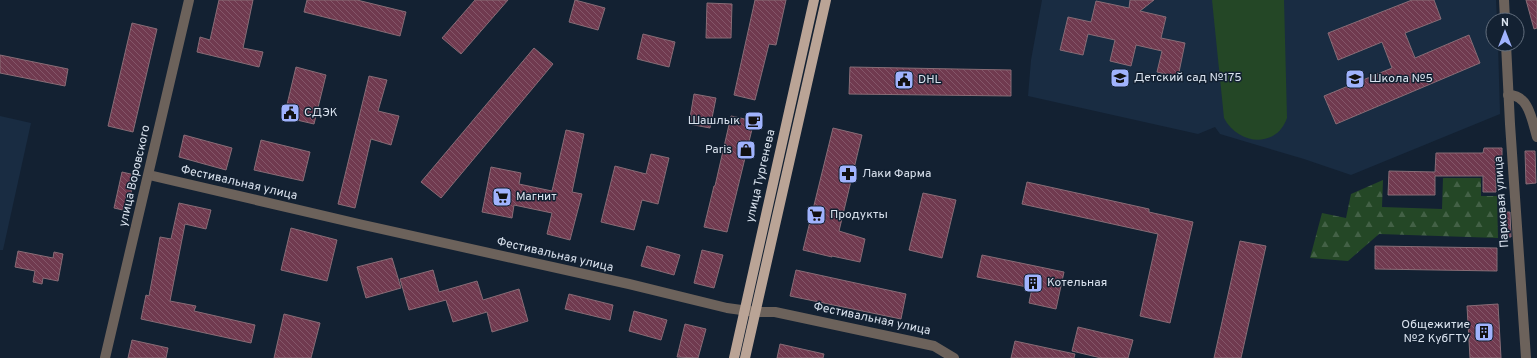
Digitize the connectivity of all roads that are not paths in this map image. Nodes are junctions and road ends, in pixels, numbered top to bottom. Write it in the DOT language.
graph roads {
  1 [pos="189,0"];
  2 [pos="814,0"];
  3 [pos="826,0"];
  4 [pos="1504,0"];
  5 [pos="1505,12"];
  6 [pos="1506,52"];
  7 [pos="1508,95"];
  8 [pos="1537,137"];
  9 [pos="149,175"];
  10 [pos="744,311"];
  11 [pos="756,312"];
  12 [pos="105,358"];
  13 [pos="734,358"];
  14 [pos="745,358"];
  15 [pos="954,358"];
  16 [pos="1526,358"];
  1 -- 9 [label="street, улица Воровского"];
  2 -- 10 [label="main road, улица Тургенева"];
  3 -- 11 [label="main road, улица Тургенева"];
  4 -- 5 [label="street"];
  6 -- 7 [label="street, Парковая улица"];
  7 -- 8 [label="street"];
  7 -- 16 [label="street, Парковая улица"];
  9 -- 10 [label="street, Фестивальная улица"];
  9 -- 12 [label="street, улица Воровского"];
  10 -- 11 [label="street, Фестивальная улица"];
  10 -- 13 [label="main road, улица Тургенева"];
  11 -- 14 [label="main road, улица Тургенева"];
  11 -- 15 [label="street, Фестивальная улица"];
}
